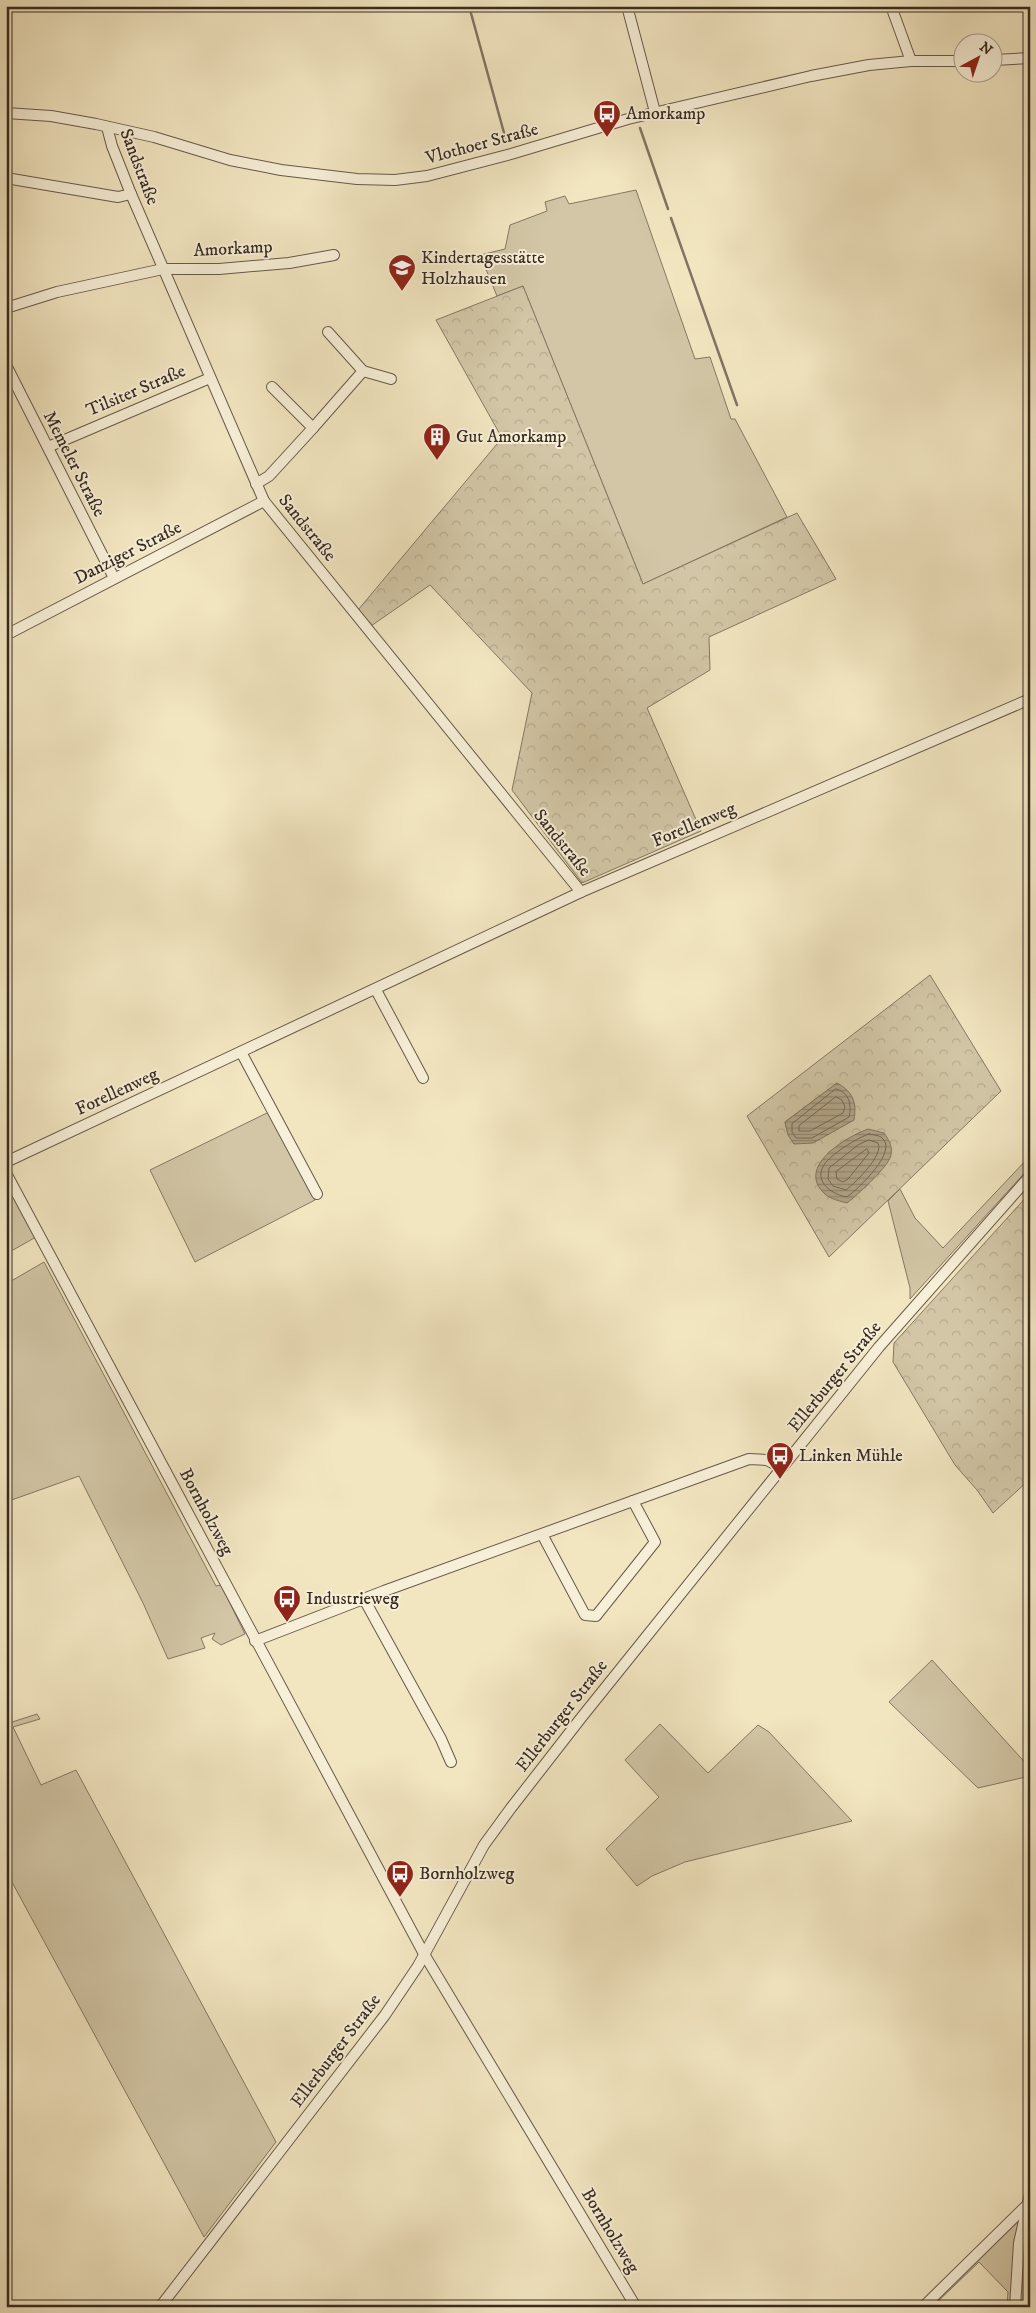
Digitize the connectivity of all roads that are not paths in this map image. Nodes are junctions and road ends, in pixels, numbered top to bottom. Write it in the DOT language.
graph roads {
  1 [pos="627,6"];
  2 [pos="891,6"];
  3 [pos="1030,58"];
  4 [pos="1004,59"];
  5 [pos="911,61"];
  6 [pos="954,61"];
  7 [pos="656,112"];
  8 [pos="6,113"];
  9 [pos="106,126"];
  10 [pos="6,178"];
  11 [pos="131,194"];
  12 [pos="334,255"];
  13 [pos="163,269"];
  14 [pos="6,308"];
  15 [pos="328,332"];
  16 [pos="6,365"];
  17 [pos="364,371"];
  18 [pos="210,378"];
  19 [pos="391,379"];
  20 [pos="272,387"];
  21 [pos="313,428"];
  22 [pos="48,447"];
  23 [pos="256,484"];
  24 [pos="264,501"];
  25 [pos="114,578"];
  26 [pos="6,635"];
  27 [pos="1030,699"];
  28 [pos="581,892"];
  29 [pos="376,990"];
  30 [pos="241,1052"];
  31 [pos="423,1078"];
  32 [pos="6,1162"];
  33 [pos="6,1173"];
  34 [pos="1030,1176"];
  35 [pos="317,1194"];
  36 [pos="782,1468"];
  37 [pos="633,1501"];
  38 [pos="543,1536"];
  39 [pos="364,1599"];
  40 [pos="256,1641"];
  41 [pos="451,1762"];
  42 [pos="424,1954"];
  43 [pos="1030,2194"];
  44 [pos="1027,2205"];
  45 [pos="999,2233"];
  46 [pos="1019,2243"];
  47 [pos="163,2306"];
  48 [pos="636,2307"];
  49 [pos="923,2307"];
  50 [pos="1015,2307"];
  1 -- 7 [label="street"];
  2 -- 5 [label="street"];
  3 -- 4 [label="street"];
  5 -- 6 [label="street, Vlothoer Straße"];
  5 -- 7 [label="street, Vlothoer Straße"];
  7 -- 9 [label="street, Vlothoer Straße"];
  8 -- 9 [label="street, Vlothoer Straße"];
  9 -- 11 [label="street, Sandstraße"];
  10 -- 11 [label="street"];
  11 -- 13 [label="street, Sandstraße"];
  12 -- 13 [label="street, Amorkamp"];
  13 -- 14 [label="street, Amorkamp"];
  13 -- 18 [label="street, Sandstraße"];
  15 -- 17 [label="street"];
  16 -- 22 [label="street, Memeler Straße"];
  17 -- 19 [label="street"];
  17 -- 21 [label="street"];
  18 -- 22 [label="street, Tilsiter Straße"];
  18 -- 23 [label="street, Sandstraße"];
  20 -- 21 [label="street"];
  21 -- 23 [label="street"];
  22 -- 25 [label="street, Memeler Straße"];
  23 -- 24 [label="street, Sandstraße"];
  24 -- 25 [label="street, Danziger Straße"];
  24 -- 28 [label="street, Sandstraße"];
  25 -- 26 [label="street, Danziger Straße"];
  27 -- 28 [label="street, Forellenweg"];
  28 -- 29 [label="street, Forellenweg"];
  29 -- 30 [label="street, Forellenweg"];
  29 -- 31 [label="street"];
  30 -- 32 [label="street, Forellenweg"];
  30 -- 35 [label="street"];
  33 -- 40 [label="street, Bornholzweg"];
  34 -- 36 [label="street, Ellerburger Straße"];
  36 -- 37 [label="street"];
  36 -- 42 [label="street, Ellerburger Straße"];
  37 -- 38 [label="street"];
  37 -- 38 [label="street"];
  38 -- 39 [label="street"];
  39 -- 40 [label="street"];
  39 -- 41 [label="street"];
  40 -- 42 [label="street, Bornholzweg"];
  42 -- 47 [label="street, Ellerburger Straße"];
  42 -- 48 [label="street, Bornholzweg"];
  43 -- 44 [label="street"];
  44 -- 45 [label="street"];
  44 -- 46 [label="street"];
  45 -- 46 [label="street"];
  45 -- 49 [label="street"];
  46 -- 50 [label="street"];
}
